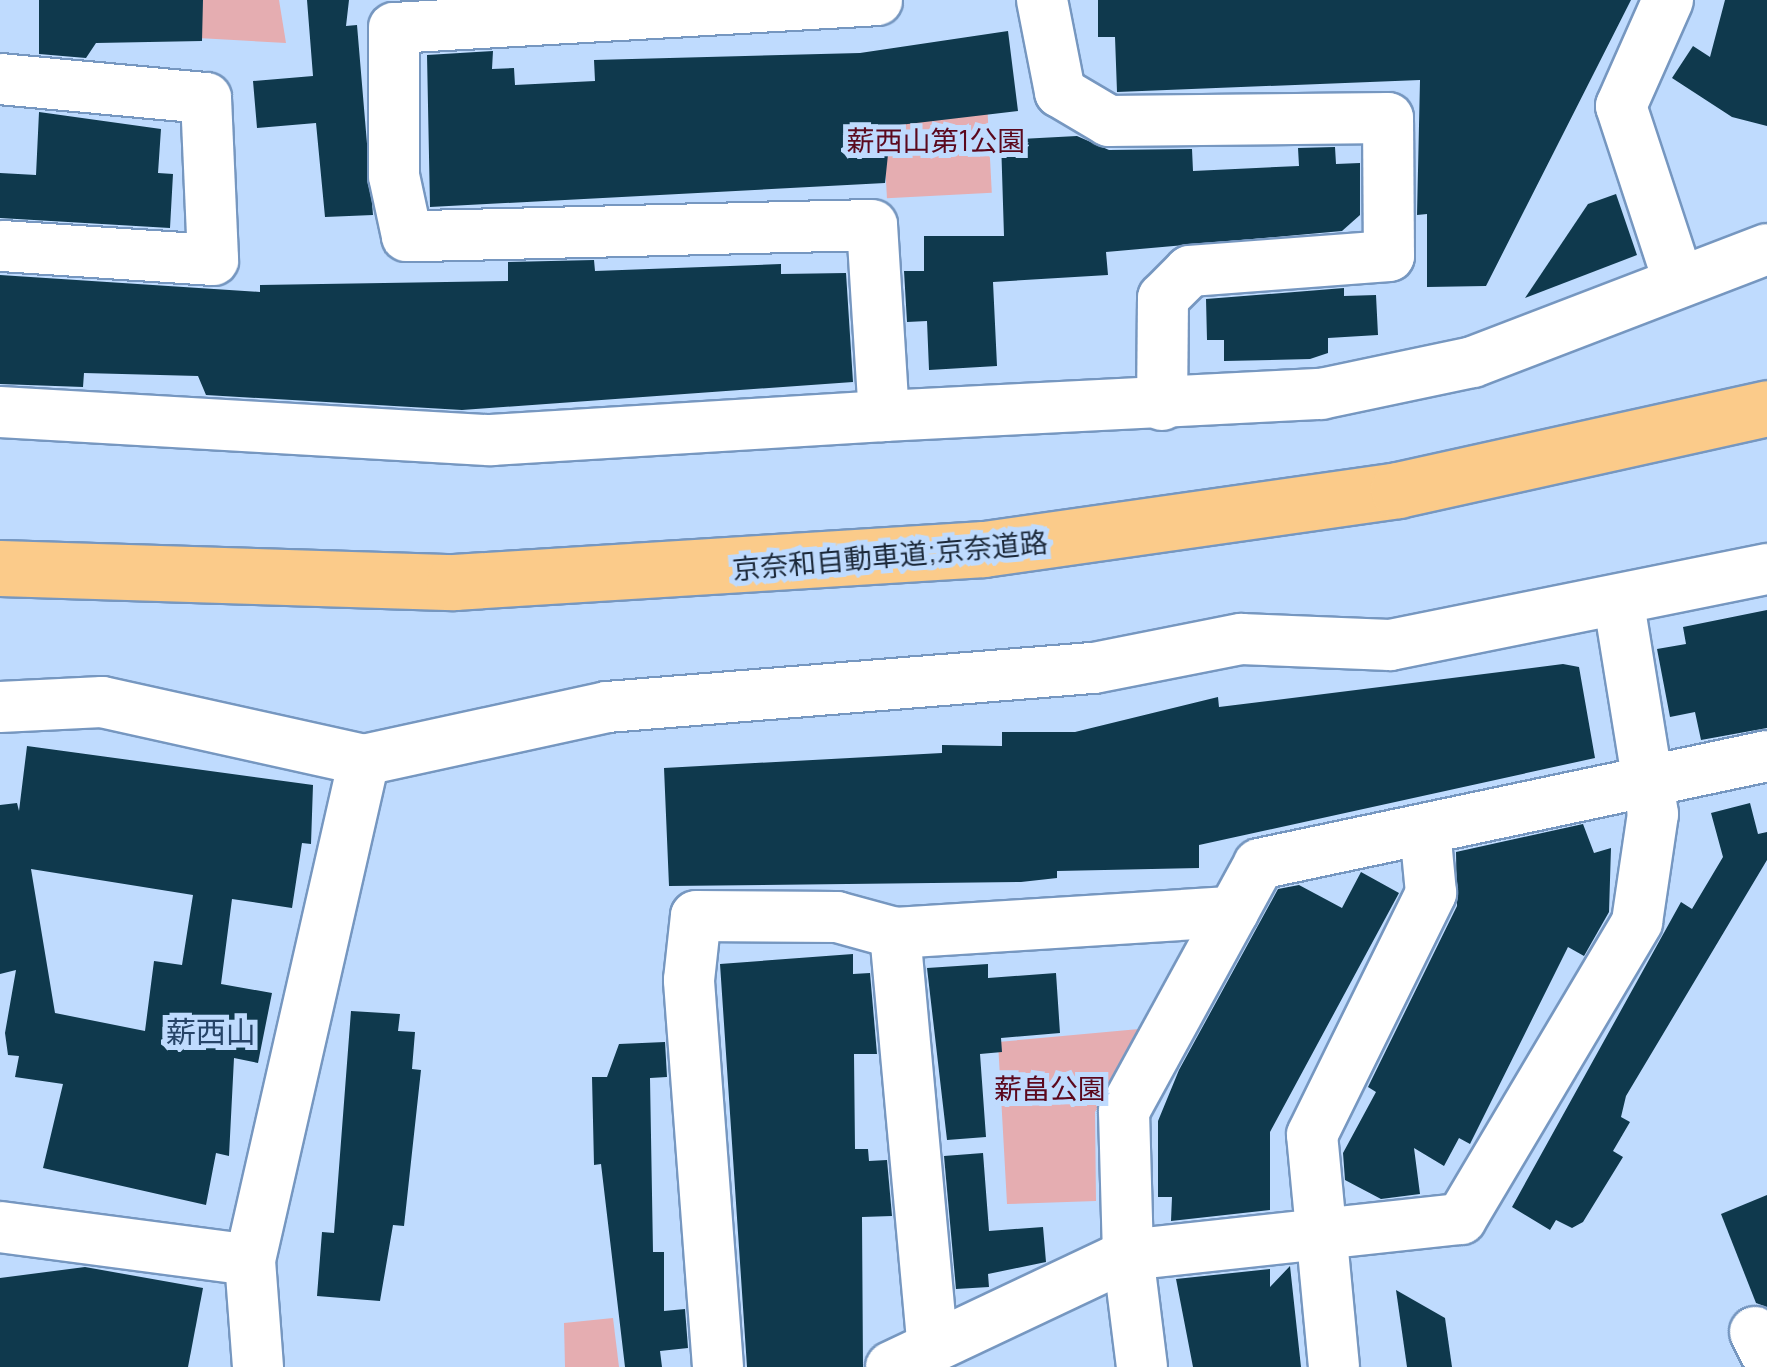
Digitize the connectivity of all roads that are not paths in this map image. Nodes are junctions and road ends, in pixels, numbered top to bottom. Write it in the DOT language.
graph roads {
  1 [pos="877,0"];
  2 [pos="1042,0"];
  3 [pos="1668,0"];
  4 [pos="390,14"];
  5 [pos="0,79"];
  6 [pos="0,246"];
  7 [pos="1767,249"];
  8 [pos="1679,282"];
  9 [pos="1767,382"];
  10 [pos="1162,405"];
  11 [pos="1767,408"];
  12 [pos="0,412"];
  13 [pos="884,416"];
  14 [pos="0,538"];
  15 [pos="0,568"];
  16 [pos="1767,569"];
  17 [pos="1619,605"];
  18 [pos="0,707"];
  19 [pos="1767,756"];
  20 [pos="364,760"];
  21 [pos="1648,782"];
  22 [pos="1425,829"];
  23 [pos="1233,912"];
  24 [pos="895,933"];
  25 [pos="0,1227"];
  26 [pos="1318,1237"];
  27 [pos="1128,1255"];
  28 [pos="250,1260"];
  29 [pos="912,1354"];
  30 [pos="258,1367"];
  31 [pos="718,1367"];
  32 [pos="1142,1367"];
  33 [pos="1334,1367"];
  1 -- 4 [label="street"];
  2 -- 10 [label="street"];
  3 -- 8 [label="street"];
  4 -- 13 [label="street"];
  5 -- 6 [label="street"];
  7 -- 8 [label="street"];
  8 -- 10 [label="street"];
  9 -- 14 [label="highway, 京奈和自動車道;京奈道路"];
  10 -- 13 [label="street"];
  11 -- 15 [label="highway, 京奈和自動車道;京奈道路"];
  12 -- 13 [label="street"];
  16 -- 17 [label="street"];
  17 -- 20 [label="street"];
  17 -- 21 [label="street"];
  18 -- 20 [label="street"];
  19 -- 21 [label="street"];
  20 -- 28 [label="street"];
  21 -- 22 [label="street"];
  21 -- 26 [label="street"];
  22 -- 23 [label="street"];
  22 -- 26 [label="street"];
  23 -- 24 [label="street"];
  23 -- 27 [label="street"];
  24 -- 29 [label="street"];
  24 -- 31 [label="street"];
  25 -- 28 [label="street"];
  26 -- 27 [label="street"];
  26 -- 33 [label="street"];
  27 -- 29 [label="street"];
  27 -- 32 [label="street"];
  28 -- 30 [label="street"];
}
